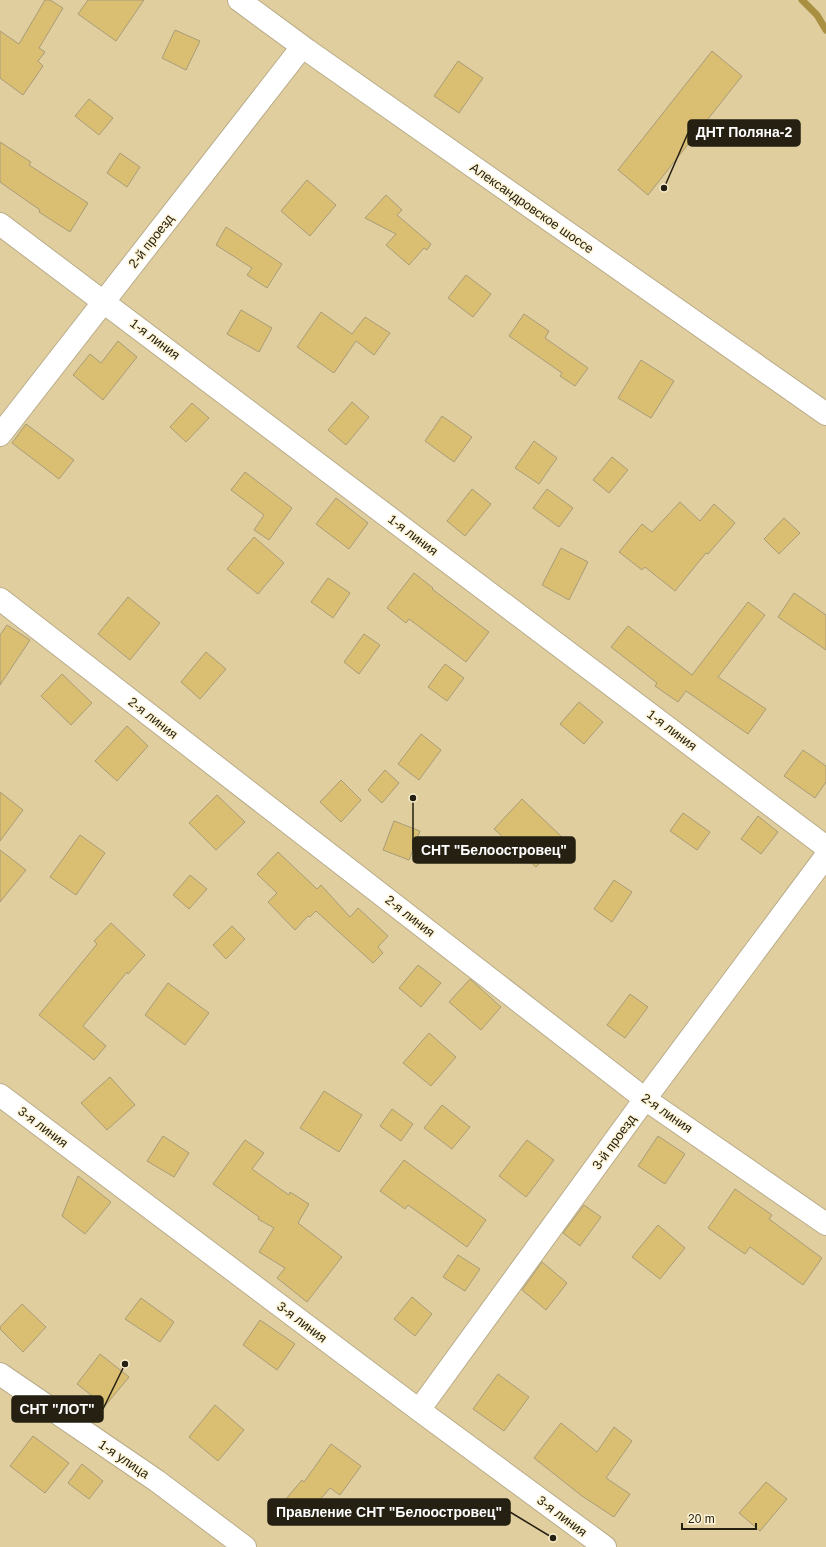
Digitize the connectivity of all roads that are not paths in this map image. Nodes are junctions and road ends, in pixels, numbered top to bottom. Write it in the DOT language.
graph roads {
  1 [pos="239,0"];
  2 [pos="302,47"];
  3 [pos="0,224"];
  4 [pos="104,301"];
  5 [pos="826,414"];
  6 [pos="0,435"];
  7 [pos="0,599"];
  8 [pos="826,847"];
  9 [pos="826,856"];
  10 [pos="0,1095"];
  11 [pos="646,1099"];
  12 [pos="826,1224"];
  13 [pos="0,1374"];
  14 [pos="420,1410"];
  15 [pos="245,1547"];
  16 [pos="605,1547"];
  1 -- 2 [label="street, Александровское шоссе"];
  2 -- 4 [label="street, 2-й проезд"];
  2 -- 5 [label="street, Александровское шоссе"];
  3 -- 4 [label="street, 1-я линия"];
  4 -- 6 [label="street, 2-й проезд"];
  4 -- 8 [label="street, 1-я линия"];
  7 -- 11 [label="street, 2-я линия"];
  9 -- 11 [label="street, 3-й проезд"];
  10 -- 14 [label="street, 3-я линия"];
  11 -- 12 [label="street, 2-я линия"];
  11 -- 14 [label="street, 3-й проезд"];
  13 -- 15 [label="street, 1-я улица"];
  14 -- 16 [label="street, 3-я линия"];
}
